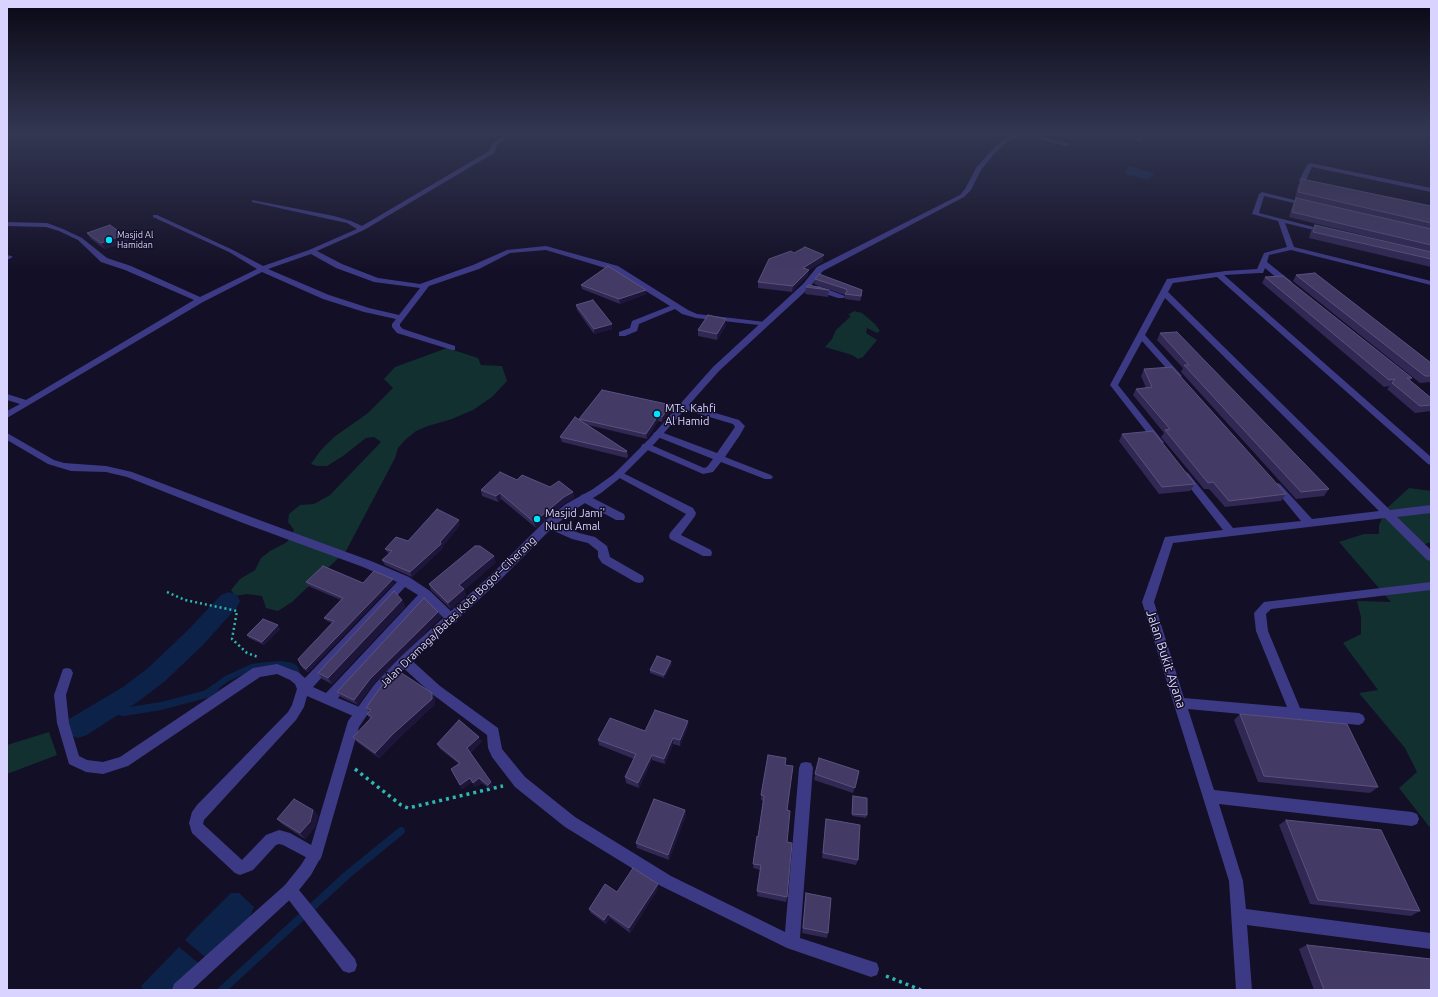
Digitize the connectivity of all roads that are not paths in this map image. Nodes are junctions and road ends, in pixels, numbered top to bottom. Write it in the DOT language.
graph roads {
  1 [pos="444,181"];
  2 [pos="973,181"];
  3 [pos="1302,181"];
  4 [pos="1385,181"];
  5 [pos="1317,184"];
  6 [pos="1431,190"];
  7 [pos="254,202"];
  8 [pos="1316,206"];
  9 [pos="155,216"];
  10 [pos="1281,221"];
  11 [pos="7,224"];
  12 [pos="362,229"];
  13 [pos="1334,233"];
  14 [pos="1291,248"];
  15 [pos="311,251"];
  16 [pos="1263,263"];
  17 [pos="262,269"];
  18 [pos="1218,274"];
  19 [pos="1431,282"];
  20 [pos="426,286"];
  21 [pos="806,286"];
  22 [pos="1294,288"];
  23 [pos="1164,293"];
  24 [pos="841,296"];
  25 [pos="200,300"];
  26 [pos="675,306"];
  27 [pos="400,317"];
  28 [pos="765,324"];
  29 [pos="622,334"];
  30 [pos="1141,335"];
  31 [pos="452,348"];
  32 [pos="1184,382"];
  33 [pos="7,397"];
  34 [pos="27,403"];
  35 [pos="682,406"];
  36 [pos="7,415"];
  37 [pos="658,434"];
  38 [pos="7,436"];
  39 [pos="646,446"];
  40 [pos="1163,446"];
  41 [pos="718,457"];
  42 [pos="1431,462"];
  43 [pos="1178,465"];
  44 [pos="619,474"];
  45 [pos="1268,476"];
  46 [pos="768,477"];
  47 [pos="585,498"];
  48 [pos="1431,509"];
  49 [pos="1388,515"];
  50 [pos="620,517"];
  51 [pos="549,524"];
  52 [pos="1310,524"];
  53 [pos="1231,533"];
  54 [pos="706,553"];
  55 [pos="1431,558"];
  56 [pos="639,579"];
  57 [pos="404,580"];
  58 [pos="1431,586"];
  59 [pos="426,594"];
  60 [pos="452,619"];
  61 [pos="404,661"];
  62 [pos="67,673"];
  63 [pos="303,689"];
  64 [pos="329,699"];
  65 [pos="1180,703"];
  66 [pos="360,712"];
  67 [pos="1296,713"];
  68 [pos="1359,719"];
  69 [pos="806,768"];
  70 [pos="1209,796"];
  71 [pos="1412,819"];
  72 [pos="314,855"];
  73 [pos="290,890"];
  74 [pos="1238,916"];
  75 [pos="1431,941"];
  76 [pos="792,943"];
  77 [pos="349,965"];
  78 [pos="871,970"];
  79 [pos="180,990"];
  80 [pos="1244,990"];
  1 -- 12 [label="street"];
  2 -- 21 [label="street, Jalan Dramaga/Batas Kota Bogor–Ciherang"];
  3 -- 5 [label="street"];
  4 -- 6 [label="street"];
  7 -- 12 [label="street"];
  8 -- 10 [label="street"];
  9 -- 17 [label="street"];
  10 -- 13 [label="street"];
  10 -- 14 [label="street"];
  11 -- 25 [label="street"];
  12 -- 15 [label="street"];
  14 -- 16 [label="street"];
  14 -- 19 [label="street"];
  15 -- 17 [label="street"];
  15 -- 20 [label="street"];
  16 -- 18 [label="street"];
  16 -- 22 [label="street"];
  17 -- 25 [label="street"];
  17 -- 27 [label="street"];
  18 -- 23 [label="street"];
  18 -- 42 [label="street"];
  20 -- 26 [label="street"];
  20 -- 27 [label="street"];
  21 -- 24 [label="street"];
  21 -- 28 [label="street, Jalan Dramaga/Batas Kota Bogor–Ciherang"];
  23 -- 30 [label="street"];
  23 -- 49 [label="street"];
  25 -- 34 [label="street"];
  26 -- 28 [label="street"];
  26 -- 29 [label="street"];
  27 -- 31 [label="street"];
  28 -- 35 [label="street, Jalan Dramaga/Batas Kota Bogor–Ciherang"];
  30 -- 32 [label="street"];
  30 -- 40 [label="street"];
  33 -- 34 [label="street"];
  34 -- 36 [label="street"];
  35 -- 37 [label="street, Jalan Dramaga/Batas Kota Bogor–Ciherang"];
  35 -- 41 [label="street"];
  37 -- 39 [label="street, Jalan Dramaga/Batas Kota Bogor–Ciherang"];
  37 -- 41 [label="street"];
  38 -- 57 [label="street"];
  39 -- 41 [label="street"];
  39 -- 44 [label="street, Jalan Dramaga/Batas Kota Bogor–Ciherang"];
  41 -- 46 [label="street"];
  43 -- 53 [label="street"];
  44 -- 47 [label="street, Jalan Dramaga/Batas Kota Bogor–Ciherang"];
  44 -- 54 [label="street"];
  45 -- 52 [label="street"];
  47 -- 50 [label="street"];
  47 -- 51 [label="street, Jalan Dramaga/Batas Kota Bogor–Ciherang"];
  48 -- 49 [label="street, Jalan Bukit Ayana"];
  49 -- 52 [label="street, Jalan Bukit Ayana"];
  49 -- 55 [label="street"];
  51 -- 56 [label="street"];
  51 -- 60 [label="street, Jalan Dramaga/Batas Kota Bogor–Ciherang"];
  52 -- 53 [label="street, Jalan Bukit Ayana"];
  53 -- 65 [label="street, Jalan Bukit Ayana"];
  57 -- 59 [label="street"];
  57 -- 63 [label="street"];
  58 -- 67 [label="street"];
  59 -- 60 [label="street"];
  59 -- 64 [label="street"];
  60 -- 61 [label="street, Jalan Dramaga/Batas Kota Bogor–Ciherang"];
  61 -- 66 [label="street, Jalan Dramaga/Batas Kota Bogor–Ciherang"];
  61 -- 76 [label="street"];
  62 -- 63 [label="street"];
  63 -- 64 [label="street"];
  63 -- 72 [label="street"];
  64 -- 66 [label="street"];
  65 -- 67 [label="street"];
  65 -- 70 [label="street, Jalan Bukit Ayana"];
  66 -- 72 [label="street, Jalan Dramaga/Batas Kota Bogor–Ciherang"];
  67 -- 68 [label="street"];
  69 -- 76 [label="street"];
  70 -- 71 [label="street"];
  70 -- 74 [label="street, Jalan Bukit Ayana"];
  72 -- 73 [label="street, Jalan Dramaga/Batas Kota Bogor–Ciherang"];
  73 -- 77 [label="street"];
  73 -- 79 [label="street, Jalan Dramaga/Batas Kota Bogor–Ciherang"];
  74 -- 75 [label="street"];
  74 -- 80 [label="street, Jalan Bukit Ayana"];
  76 -- 78 [label="street"];
}
